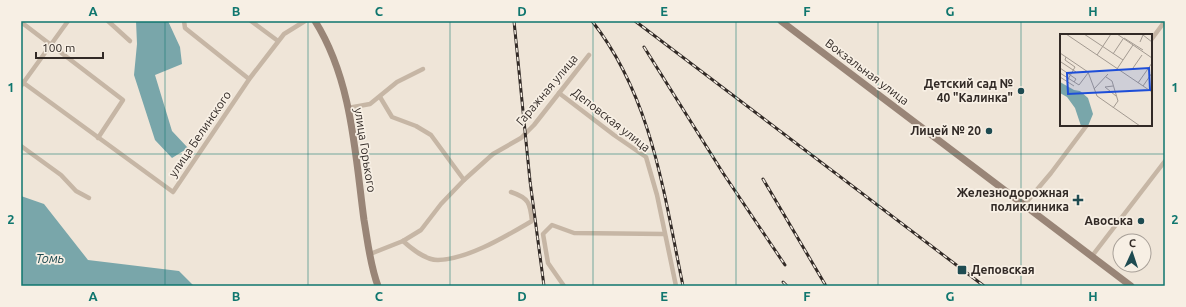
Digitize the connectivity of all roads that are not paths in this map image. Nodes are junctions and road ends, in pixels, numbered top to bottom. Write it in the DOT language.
graph roads {
  1 [pos="68,21"];
  2 [pos="108,21"];
  3 [pos="184,21"];
  4 [pos="251,21"];
  5 [pos="305,21"];
  6 [pos="315,21"];
  7 [pos="781,21"];
  8 [pos="1165,21"];
  9 [pos="21,22"];
  10 [pos="1152,39"];
  11 [pos="130,40"];
  12 [pos="278,41"];
  13 [pos="51,45"];
  14 [pos="589,55"];
  15 [pos="423,69"];
  16 [pos="249,79"];
  17 [pos="22,83"];
  18 [pos="559,93"];
  19 [pos="380,97"];
  20 [pos="348,108"];
  21 [pos="1086,126"];
  22 [pos="98,138"];
  23 [pos="21,146"];
  24 [pos="1165,161"];
  25 [pos="464,180"];
  26 [pos="511,192"];
  27 [pos="89,198"];
  28 [pos="1024,205"];
  29 [pos="664,234"];
  30 [pos="403,241"];
  31 [pos="370,254"];
  32 [pos="1092,256"];
  33 [pos="378,286"];
  34 [pos="564,286"];
  35 [pos="676,286"];
  36 [pos="1131,286"];
  1 -- 13 [label="street"];
  2 -- 11 [label="street"];
  3 -- 16 [label="street"];
  4 -- 12 [label="street"];
  5 -- 12 [label="street, улица Белинского"];
  6 -- 20 [label="main road, улица Горького"];
  7 -- 28 [label="main road, Вокзальная улица"];
  8 -- 10 [label="street"];
  9 -- 13 [label="street"];
  12 -- 16 [label="street, улица Белинского"];
  13 -- 17 [label="street"];
  13 -- 22 [label="street"];
  14 -- 18 [label="street, Гаражная улица"];
  15 -- 19 [label="street"];
  16 -- 22 [label="street, улица Белинского"];
  17 -- 22 [label="street, улица Белинского"];
  18 -- 25 [label="street, Гаражная улица"];
  18 -- 29 [label="street, Деповская улица"];
  19 -- 20 [label="street"];
  19 -- 25 [label="street"];
  20 -- 31 [label="main road, улица Горького"];
  21 -- 28 [label="street"];
  23 -- 27 [label="street"];
  24 -- 32 [label="street"];
  25 -- 30 [label="street"];
  26 -- 30 [label="street"];
  28 -- 32 [label="main road, Вокзальная улица"];
  29 -- 34 [label="street"];
  29 -- 35 [label="street, Деповская улица"];
  30 -- 31 [label="street"];
  31 -- 33 [label="main road, улица Горького"];
  32 -- 36 [label="main road, Вокзальная улица"];
}
